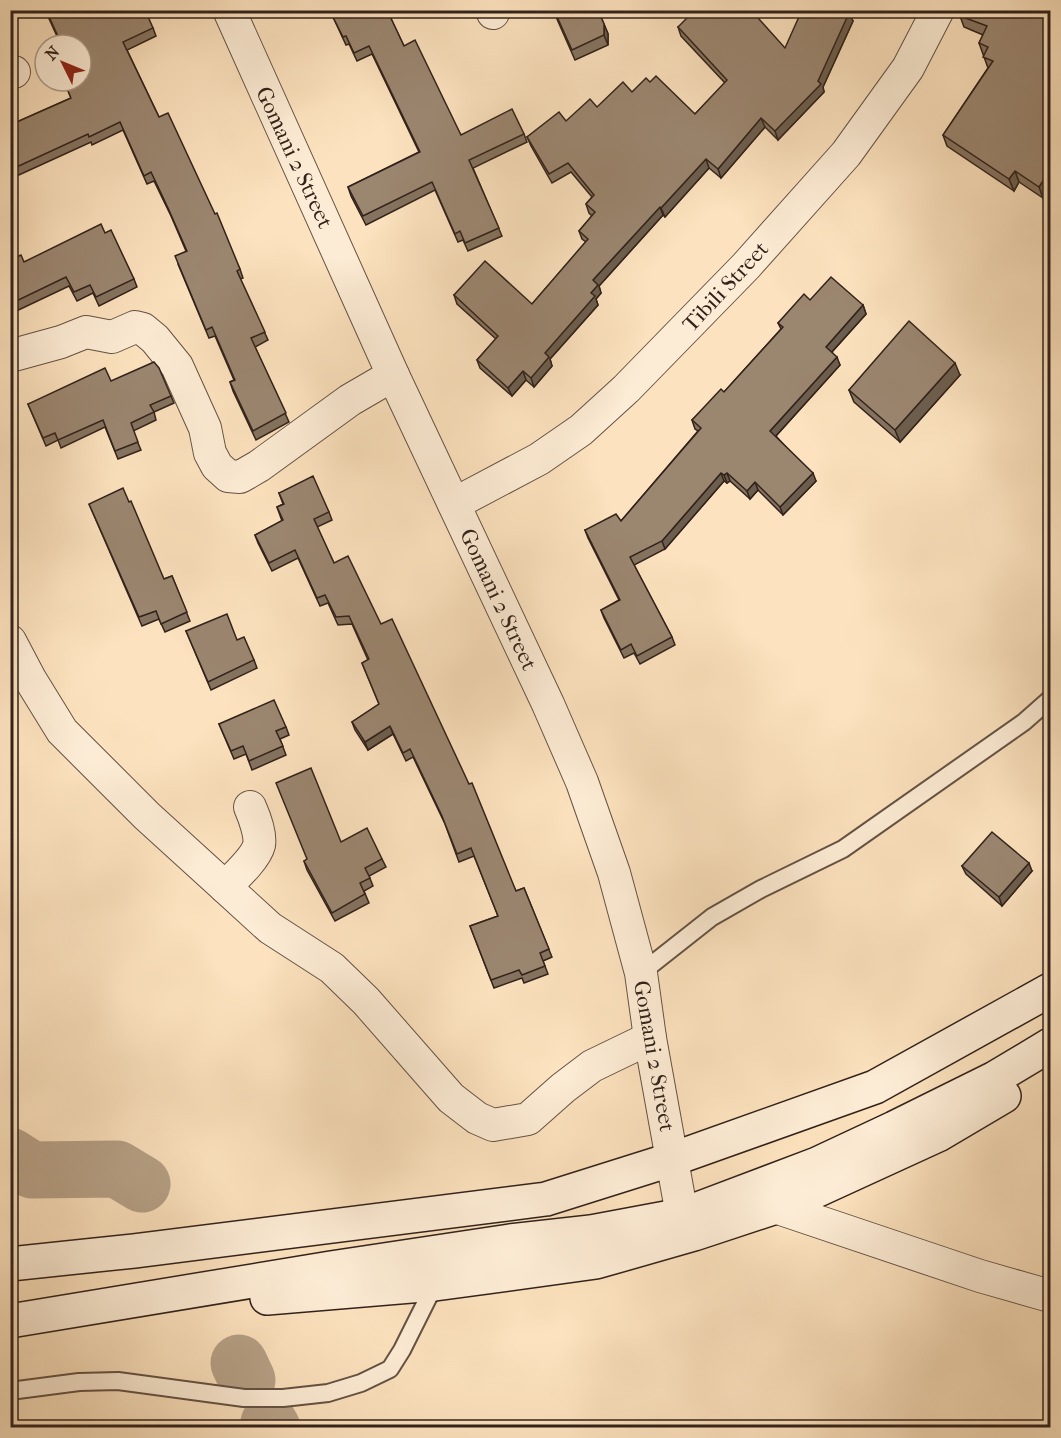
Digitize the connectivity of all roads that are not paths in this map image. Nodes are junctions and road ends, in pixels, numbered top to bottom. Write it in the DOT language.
graph roads {
  1 [pos="229,10"];
  2 [pos="938,10"];
  3 [pos="10,356"];
  4 [pos="393,375"];
  5 [pos="454,504"];
  6 [pos="10,641"];
  7 [pos="1050,699"];
  8 [pos="250,807"];
  9 [pos="225,887"];
  10 [pos="641,973"];
  11 [pos="1050,990"];
  12 [pos="650,1038"];
  13 [pos="1050,1045"];
  14 [pos="1050,1065"];
  15 [pos="673,1158"];
  16 [pos="775,1207"];
  17 [pos="682,1215"];
  18 [pos="10,1264"];
  19 [pos="435,1284"];
  20 [pos="1050,1296"];
  21 [pos="25,1319"];
  22 [pos="10,1391"];
  1 -- 4 [label="street, Gomani 2 Street"];
  2 -- 5 [label="street, Tibili Street"];
  3 -- 4 [label="street"];
  4 -- 5 [label="street, Gomani 2 Street"];
  5 -- 10 [label="street, Gomani 2 Street"];
  6 -- 9 [label="street"];
  7 -- 10 [label="lane"];
  8 -- 9 [label="street"];
  9 -- 12 [label="street"];
  10 -- 12 [label="street, Gomani 2 Street"];
  11 -- 15 [label="main road"];
  12 -- 15 [label="street, Gomani 2 Street"];
  13 -- 17 [label="main road"];
  14 -- 16 [label="main road"];
  15 -- 17 [label="street, Gomani 2 Street"];
  15 -- 18 [label="main road"];
  16 -- 19 [label="main road"];
  16 -- 20 [label="street"];
  17 -- 21 [label="main road"];
  19 -- 21 [label="main road"];
  19 -- 22 [label="lane"];
}
